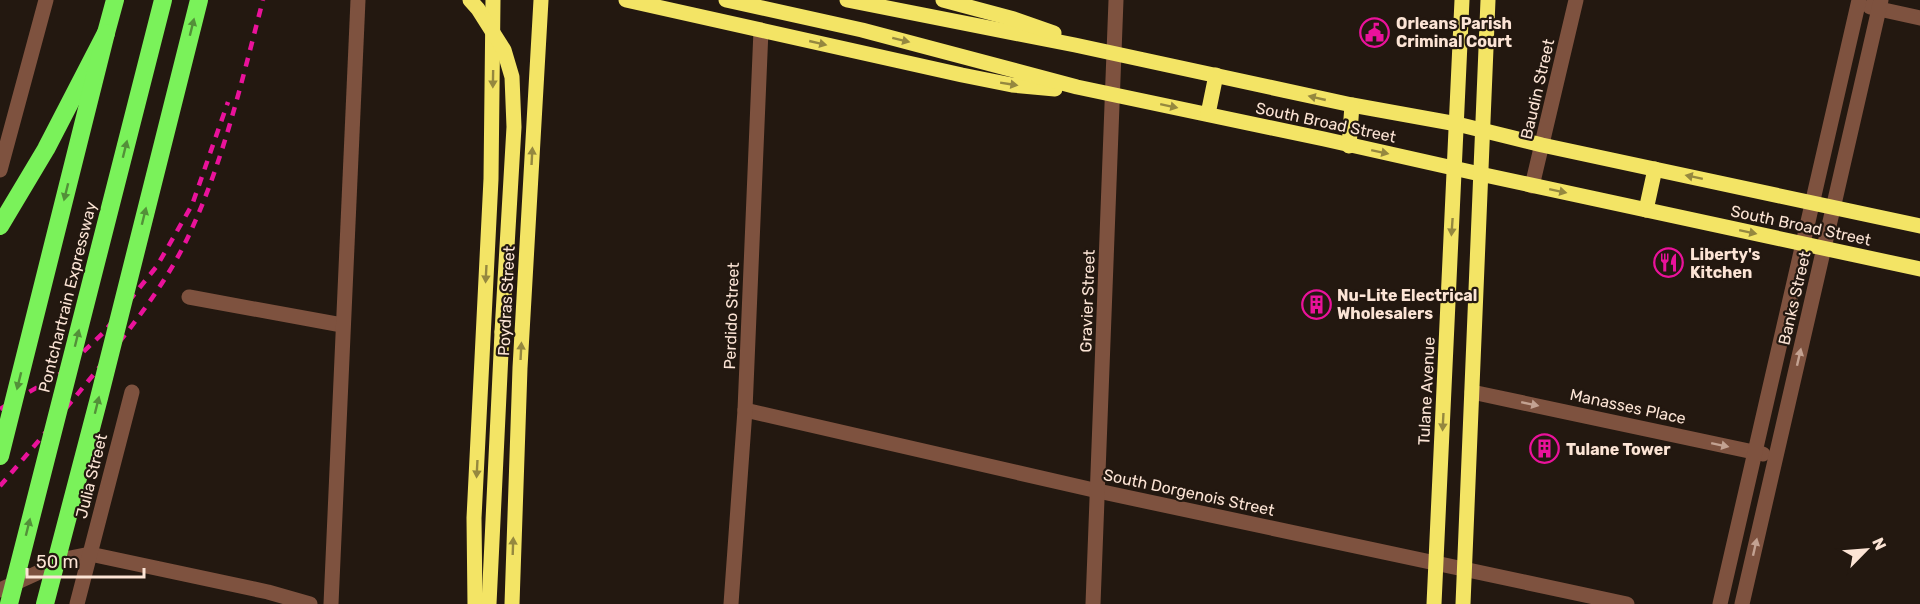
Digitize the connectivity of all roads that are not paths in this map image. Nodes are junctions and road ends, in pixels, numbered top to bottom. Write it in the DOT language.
graph roads {
  1 [pos="46,0"];
  2 [pos="115,0"];
  3 [pos="163,0"];
  4 [pos="199,0"];
  5 [pos="358,0"];
  6 [pos="470,0"];
  7 [pos="494,0"];
  8 [pos="541,0"];
  9 [pos="626,0"];
  10 [pos="726,0"];
  11 [pos="847,0"];
  12 [pos="943,0"];
  13 [pos="1116,0"];
  14 [pos="1462,0"];
  15 [pos="1488,0"];
  16 [pos="1576,0"];
  17 [pos="1858,2"];
  18 [pos="1880,4"];
  19 [pos="1920,18"];
  20 [pos="761,30"];
  21 [pos="106,33"];
  22 [pos="1114,53"];
  23 [pos="1216,75"];
  24 [pos="1112,94"];
  25 [pos="1352,105"];
  26 [pos="1208,114"];
  27 [pos="1457,124"];
  28 [pos="1482,130"];
  29 [pos="1542,145"];
  30 [pos="1349,146"];
  31 [pos="1455,169"];
  32 [pos="1655,169"];
  33 [pos="0,170"];
  34 [pos="1480,174"];
  35 [pos="1532,186"];
  36 [pos="1813,203"];
  37 [pos="1833,207"];
  38 [pos="1646,210"];
  39 [pos="0,226"];
  40 [pos="1920,226"];
  41 [pos="1803,244"];
  42 [pos="1824,248"];
  43 [pos="1920,269"];
  44 [pos="189,297"];
  45 [pos="342,325"];
  46 [pos="132,392"];
  47 [pos="1472,392"];
  48 [pos="745,410"];
  49 [pos="1755,452"];
  50 [pos="0,456"];
  51 [pos="1776,457"];
  52 [pos="1098,491"];
  53 [pos="90,554"];
  54 [pos="1436,563"];
  55 [pos="1465,569"];
  56 [pos="0,590"];
  57 [pos="9,604"];
  58 [pos="45,604"];
  59 [pos="77,604"];
  60 [pos="310,604"];
  61 [pos="331,604"];
  62 [pos="474,604"];
  63 [pos="489,604"];
  64 [pos="512,604"];
  65 [pos="731,604"];
  66 [pos="1093,604"];
  67 [pos="1434,604"];
  68 [pos="1463,604"];
  69 [pos="1627,604"];
  70 [pos="1720,604"];
  71 [pos="1742,604"];
  1 -- 33 [label="street"];
  2 -- 21 [label="highway, Pontchartrain Expressway"];
  57 -- 3 [label="highway, Pontchartrain Expressway, one-way, bridge"];
  58 -- 4 [label="highway, one-way, bridge"];
  5 -- 45 [label="street"];
  6 -- 63 [label="main road, bridge"];
  7 -- 62 [label="main road, one-way"];
  64 -- 8 [label="main road, Poydras Street, one-way"];
  9 -- 20 [label="main road"];
  10 -- 24 [label="main road, South Broad Street, one-way"];
  11 -- 22 [label="main road, South Broad Street"];
  12 -- 22 [label="main road"];
  13 -- 22 [label="street, Gravier Street"];
  14 -- 27 [label="main road, Tulane Avenue"];
  15 -- 28 [label="main road"];
  16 -- 29 [label="street, Baudin Street"];
  17 -- 18 [label="street"];
  17 -- 36 [label="street, Banks Street"];
  18 -- 19 [label="street"];
  18 -- 37 [label="street, Banks Street"];
  20 -- 24 [label="main road, one-way"];
  20 -- 48 [label="street, Perdido Street"];
  21 -- 39 [label="highway, bridge"];
  21 -- 50 [label="highway, Pontchartrain Expressway, one-way, bridge"];
  22 -- 23 [label="main road, South Broad Street"];
  22 -- 24 [label="street, Gravier Street"];
  25 -- 23 [label="main road, South Broad Street, one-way"];
  23 -- 26 [label="main road"];
  24 -- 26 [label="main road, South Broad Street, one-way"];
  24 -- 52 [label="street, Gravier Street"];
  25 -- 27 [label="main road, South Broad Street"];
  25 -- 30 [label="main road"];
  26 -- 30 [label="main road, South Broad Street"];
  27 -- 28 [label="main road, South Broad Street"];
  27 -- 31 [label="main road, Tulane Avenue"];
  28 -- 29 [label="main road, South Broad Street"];
  28 -- 34 [label="main road"];
  29 -- 32 [label="main road, South Broad Street"];
  29 -- 35 [label="street, Baudin Street"];
  30 -- 31 [label="main road, South Broad Street, one-way"];
  31 -- 34 [label="main road, South Broad Street"];
  31 -- 54 [label="main road, Tulane Avenue, one-way"];
  36 -- 32 [label="main road, South Broad Street, one-way"];
  32 -- 38 [label="main road"];
  34 -- 35 [label="main road, South Broad Street"];
  34 -- 47 [label="main road"];
  35 -- 38 [label="main road, South Broad Street, one-way"];
  36 -- 37 [label="main road, South Broad Street"];
  36 -- 41 [label="street, Banks Street"];
  37 -- 40 [label="main road, South Broad Street"];
  37 -- 42 [label="street, Banks Street"];
  38 -- 41 [label="main road, South Broad Street, one-way"];
  41 -- 42 [label="main road, South Broad Street"];
  41 -- 49 [label="street, Banks Street"];
  42 -- 43 [label="main road, South Broad Street"];
  51 -- 42 [label="street, Banks Street, one-way"];
  44 -- 45 [label="street"];
  45 -- 61 [label="street"];
  46 -- 53 [label="street, Julia Street"];
  47 -- 49 [label="street, Manasses Place, one-way"];
  47 -- 55 [label="main road"];
  48 -- 52 [label="street, South Dorgenois Street"];
  48 -- 65 [label="street, Perdido Street"];
  49 -- 51 [label="street, Manasses Place"];
  49 -- 70 [label="street, Banks Street"];
  71 -- 51 [label="street, Banks Street, one-way"];
  52 -- 54 [label="street, South Dorgenois Street"];
  52 -- 66 [label="street, Gravier Street"];
  53 -- 56 [label="street"];
  53 -- 59 [label="street, Julia Street"];
  53 -- 60 [label="street"];
  54 -- 55 [label="street, South Dorgenois Street"];
  54 -- 67 [label="main road, Tulane Avenue"];
  55 -- 68 [label="main road"];
  55 -- 69 [label="street, South Dorgenois Street"];
}
